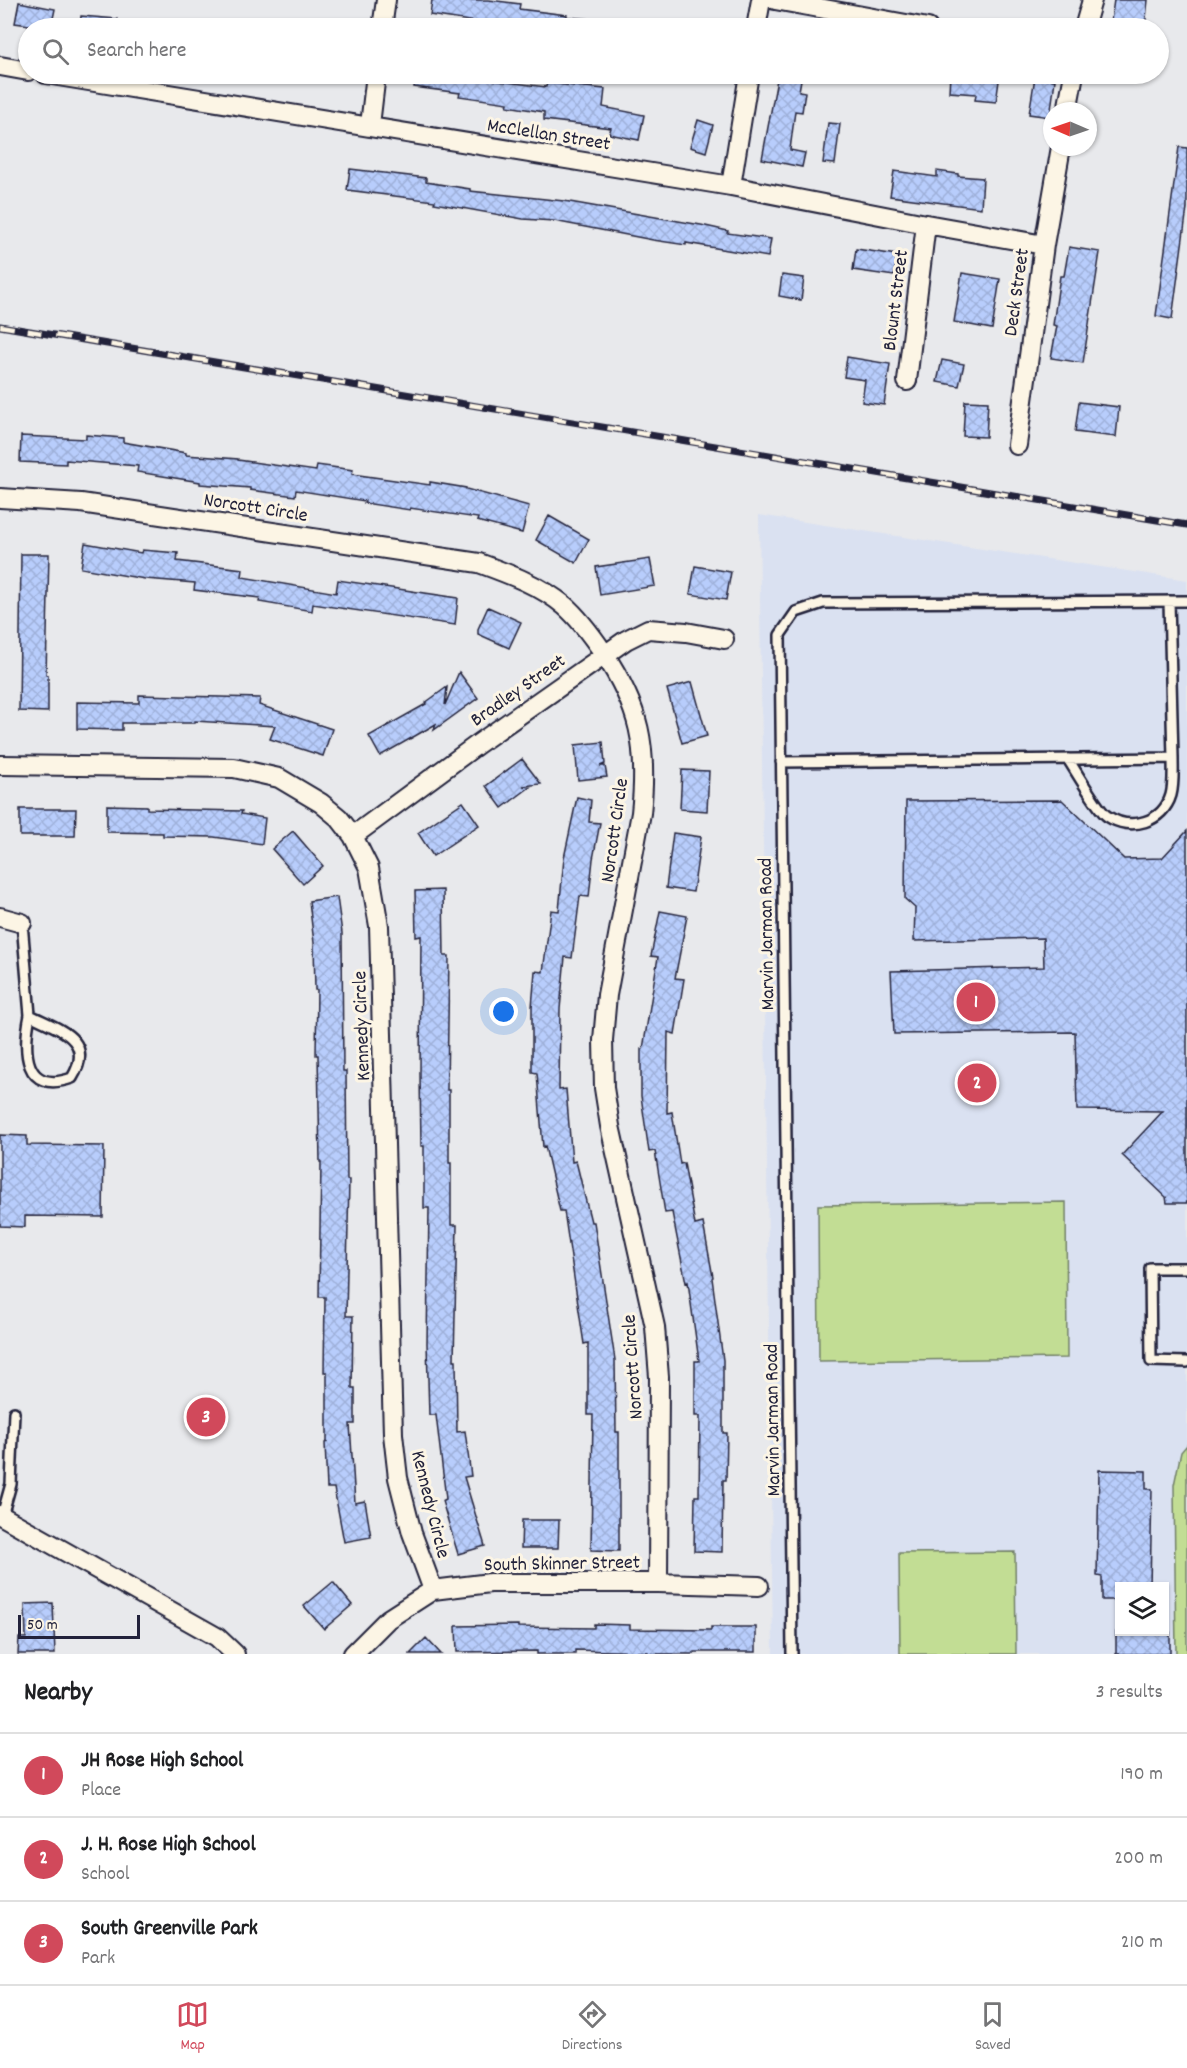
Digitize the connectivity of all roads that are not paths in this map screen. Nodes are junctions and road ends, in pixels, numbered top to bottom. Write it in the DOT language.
graph roads {
  1 [pos="386,0"];
  2 [pos="761,0"];
  3 [pos="775,0"];
  4 [pos="1092,0"];
  5 [pos="383,18"];
  6 [pos="758,18"];
  7 [pos="873,18"];
  8 [pos="1087,18"];
  9 [pos="0,66"];
  10 [pos="18,69"];
  11 [pos="110,84"];
  12 [pos="375,84"];
  13 [pos="747,84"];
  14 [pos="1072,84"];
  15 [pos="1069,102"];
  16 [pos="370,125"];
  17 [pos="1059,156"];
  18 [pos="731,186"];
  19 [pos="926,224"];
  20 [pos="1044,244"];
  21 [pos="907,381"];
  22 [pos="1017,445"];
  23 [pos="0,498"];
  24 [pos="1169,601"];
  25 [pos="1187,602"];
  26 [pos="724,639"];
  27 [pos="604,654"];
  28 [pos="1173,758"];
  29 [pos="1068,759"];
  30 [pos="781,762"];
  31 [pos="0,765"];
  32 [pos="353,836"];
  33 [pos="0,917"];
  34 [pos="22,923"];
  35 [pos="30,1015"];
  36 [pos="1187,1268"];
  37 [pos="1187,1362"];
  38 [pos="14,1412"];
  39 [pos="1,1515"];
  40 [pos="658,1583"];
  41 [pos="759,1586"];
  42 [pos="433,1590"];
  43 [pos="235,1654"];
  44 [pos="353,1654"];
  45 [pos="792,1654"];
  1 -- 5 [label="street"];
  2 -- 6 [label="street"];
  3 -- 7 [label="street"];
  4 -- 8 [label="street"];
  9 -- 10 [label="street"];
  11 -- 16 [label="street, McClellan Street"];
  12 -- 16 [label="street"];
  13 -- 18 [label="street"];
  14 -- 15 [label="street"];
  16 -- 18 [label="street, McClellan Street"];
  17 -- 20 [label="street, Deck Street"];
  18 -- 19 [label="street, McClellan Street"];
  19 -- 20 [label="street, McClellan Street"];
  19 -- 21 [label="street, Blount Street"];
  20 -- 22 [label="street, Deck Street"];
  23 -- 27 [label="street, Norcott Circle"];
  24 -- 25 [label="lane, Marvin Jarman Road"];
  24 -- 28 [label="lane"];
  24 -- 30 [label="lane, Marvin Jarman Road"];
  26 -- 27 [label="street, Bradley Street"];
  27 -- 32 [label="street, Bradley Street"];
  27 -- 40 [label="street, Norcott Circle"];
  28 -- 29 [label="lane"];
  28 -- 29 [label="lane"];
  29 -- 30 [label="lane"];
  30 -- 45 [label="lane, Marvin Jarman Road"];
  31 -- 32 [label="street, Kennedy Circle"];
  32 -- 42 [label="street, Kennedy Circle"];
  33 -- 34 [label="street"];
  34 -- 35 [label="lane"];
  35 -- 35 [label="lane"];
  36 -- 37 [label="lane"];
  38 -- 39 [label="lane"];
  39 -- 43 [label="street"];
  40 -- 41 [label="street, South Skinner Street"];
  40 -- 42 [label="street, South Skinner Street"];
  42 -- 44 [label="street, South Skinner Street"];
}
